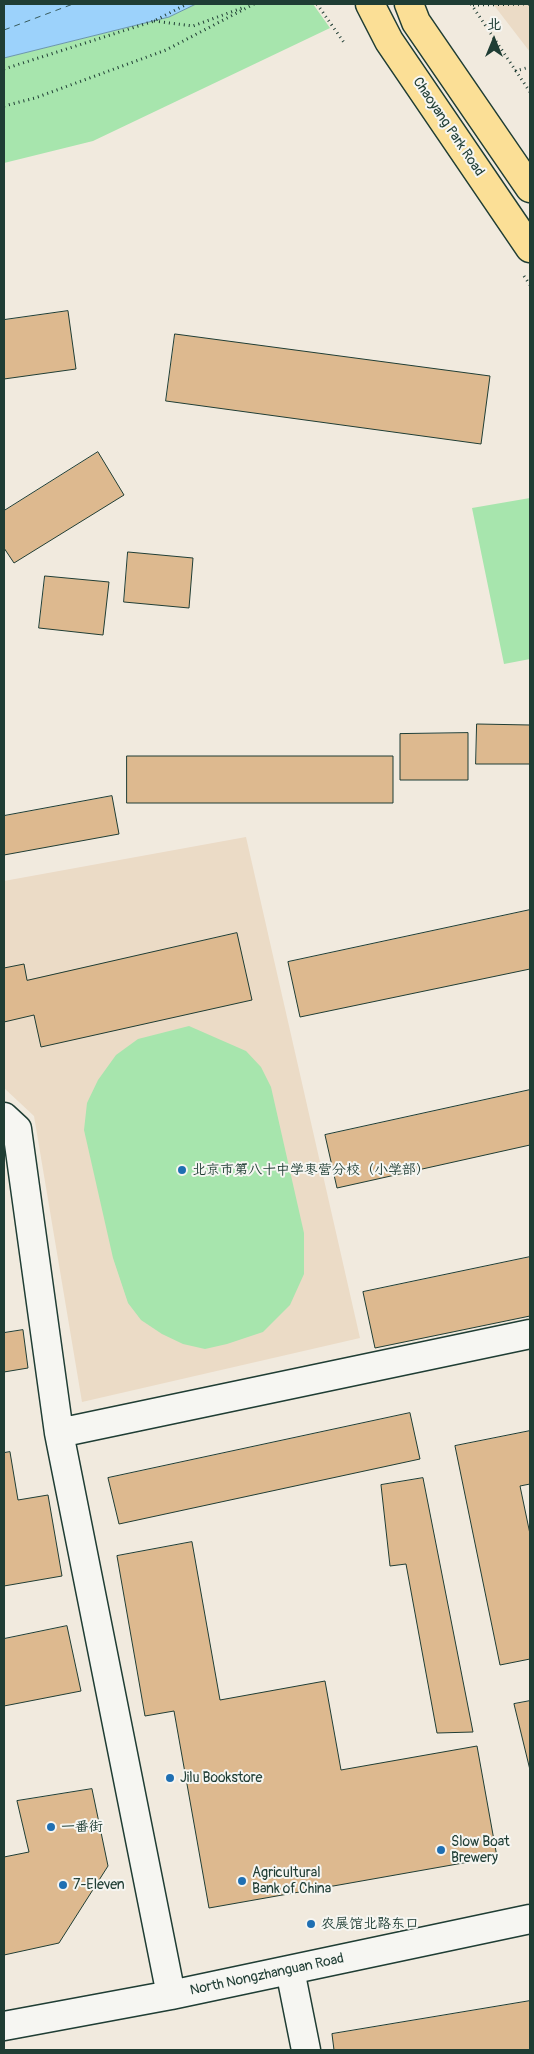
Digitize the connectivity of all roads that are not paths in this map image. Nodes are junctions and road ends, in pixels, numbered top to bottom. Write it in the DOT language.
graph roads {
  1 [pos="370,4"];
  2 [pos="409,4"];
  3 [pos="530,188"];
  4 [pos="530,248"];
  5 [pos="4,1117"];
  6 [pos="530,1334"];
  7 [pos="59,1433"];
  8 [pos="530,1919"];
  9 [pos="290,1970"];
  10 [pos="171,1995"];
  11 [pos="4,2026"];
  12 [pos="306,2050"];
  1 -- 4 [label="main road, Chaoyang Park Road"];
  2 -- 3 [label="main road"];
  5 -- 7 [label="street"];
  6 -- 7 [label="street"];
  7 -- 10 [label="street"];
  8 -- 9 [label="street, North Nongzhanguan Road"];
  9 -- 10 [label="street, North Nongzhanguan Road"];
  9 -- 12 [label="street"];
  10 -- 11 [label="street, North Nongzhanguan Road"];
}
